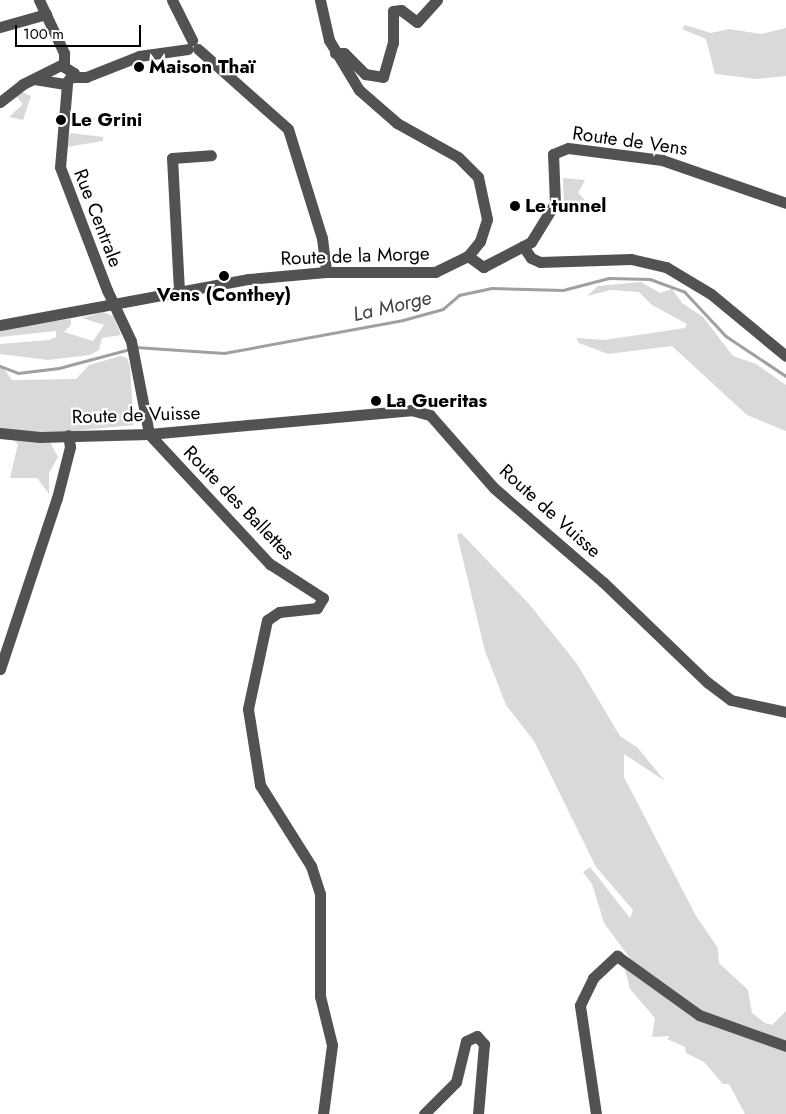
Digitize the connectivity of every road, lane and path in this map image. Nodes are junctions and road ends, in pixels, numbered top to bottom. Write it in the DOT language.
graph roads {
  1 [pos="39,0"];
  2 [pos="172,0"];
  3 [pos="320,0"];
  4 [pos="437,0"];
  5 [pos="46,14"];
  6 [pos="0,27"];
  7 [pos="193,46"];
  8 [pos="335,53"];
  9 [pos="61,66"];
  10 [pos="34,79"];
  11 [pos="66,81"];
  12 [pos="0,102"];
  13 [pos="211,155"];
  14 [pos="786,203"];
  15 [pos="523,246"];
  16 [pos="468,256"];
  17 [pos="326,272"];
  18 [pos="179,291"];
  19 [pos="112,303"];
  20 [pos="0,324"];
  21 [pos="786,356"];
  22 [pos="0,433"];
  23 [pos="68,434"];
  24 [pos="149,434"];
  25 [pos="0,669"];
  26 [pos="786,712"];
  27 [pos="786,1046"];
  28 [pos="323,1114"];
  29 [pos="424,1114"];
  30 [pos="478,1114"];
  31 [pos="596,1114"];
  1 -- 5 [label="street, Rue Centrale"];
  2 -- 7 [label="street"];
  3 -- 8 [label="street, Route de la Morge"];
  4 -- 8 [label="street"];
  5 -- 6 [label="street"];
  5 -- 9 [label="street, Rue Centrale"];
  7 -- 11 [label="street"];
  7 -- 17 [label="street"];
  8 -- 16 [label="street, Route de la Morge"];
  9 -- 10 [label="street"];
  9 -- 11 [label="street, Rue Centrale"];
  9 -- 11 [label="street, Rue Centrale"];
  10 -- 11 [label="street"];
  10 -- 12 [label="street"];
  11 -- 19 [label="street, Rue Centrale"];
  13 -- 18 [label="street"];
  14 -- 15 [label="street, Route de Vens"];
  15 -- 16 [label="street"];
  15 -- 21 [label="street"];
  16 -- 17 [label="street, Route de la Morge"];
  17 -- 18 [label="street, Route de la Morge"];
  18 -- 19 [label="street, Route de la Morge"];
  19 -- 20 [label="street, Route de la Morge"];
  19 -- 24 [label="street, Rue Centrale"];
  22 -- 23 [label="street, Route de Vuisse"];
  23 -- 24 [label="street, Route de Vuisse"];
  23 -- 25 [label="street"];
  24 -- 26 [label="street, Route de Vuisse"];
  24 -- 28 [label="street, Route des Ballettes"];
  27 -- 31 [label="street"];
  29 -- 30 [label="street"];
}
